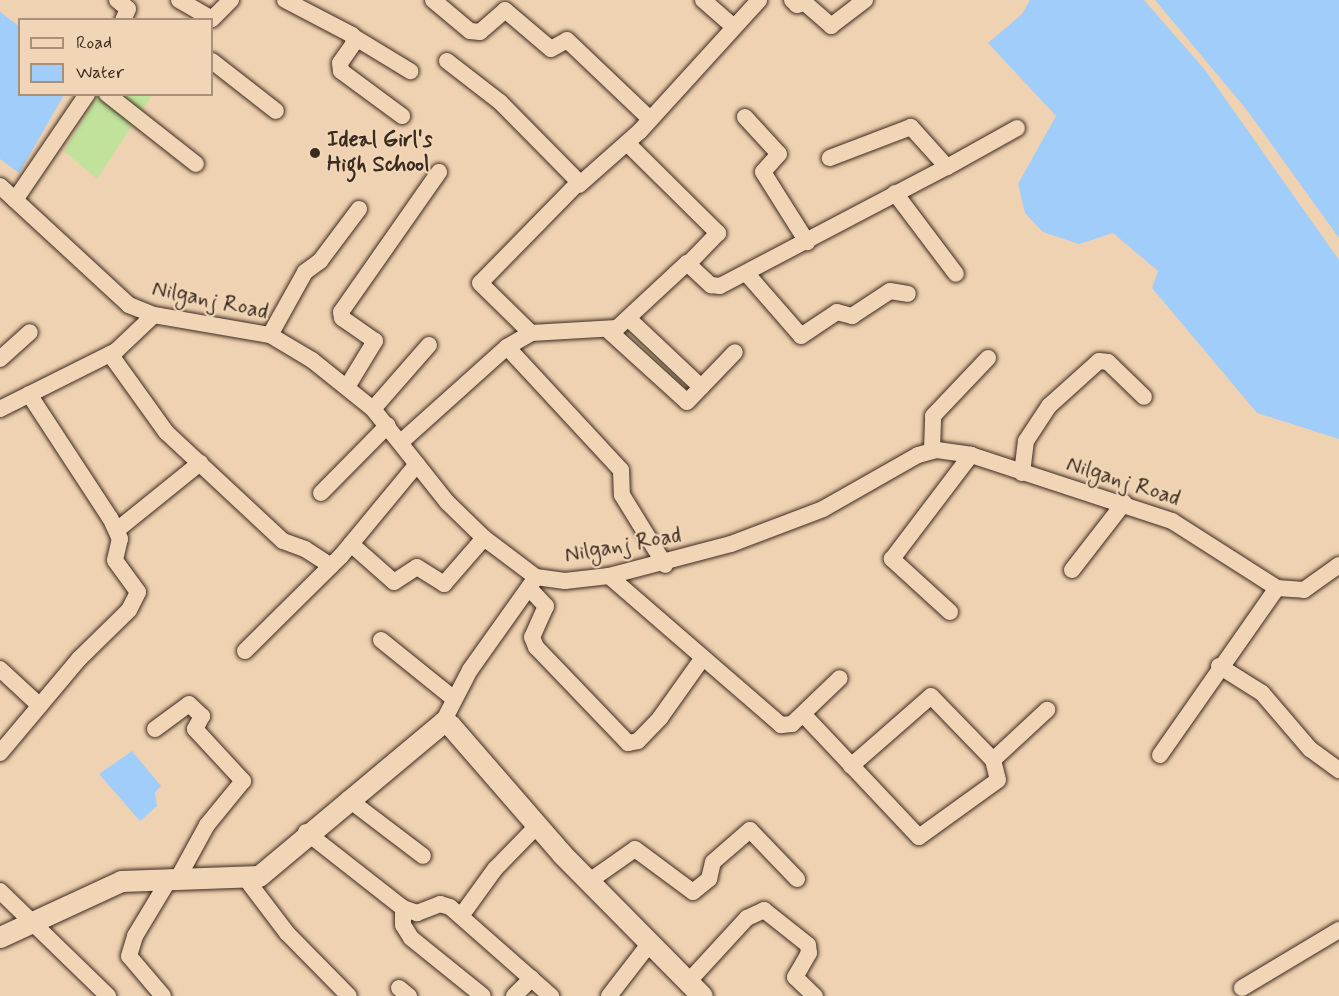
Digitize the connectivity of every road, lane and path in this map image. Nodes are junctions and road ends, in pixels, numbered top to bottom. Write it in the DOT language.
graph roads {
  1 [pos="179,0"];
  2 [pos="231,0"];
  3 [pos="285,0"];
  4 [pos="433,0"];
  5 [pos="703,0"];
  6 [pos="759,0"];
  7 [pos="792,0"];
  8 [pos="865,0"];
  9 [pos="497,5"];
  10 [pos="204,18"];
  11 [pos="210,18"];
  12 [pos="734,27"];
  13 [pos="354,37"];
  14 [pos="447,61"];
  15 [pos="213,63"];
  16 [pos="410,71"];
  17 [pos="86,96"];
  18 [pos="110,96"];
  19 [pos="276,111"];
  20 [pos="402,116"];
  21 [pos="745,117"];
  22 [pos="650,119"];
  23 [pos="1017,128"];
  24 [pos="628,144"];
  25 [pos="830,158"];
  26 [pos="196,164"];
  27 [pos="947,166"];
  28 [pos="439,172"];
  29 [pos="579,185"];
  30 [pos="0,186"];
  31 [pos="895,194"];
  32 [pos="15,200"];
  33 [pos="359,209"];
  34 [pos="807,242"];
  35 [pos="689,263"];
  36 [pos="747,274"];
  37 [pos="956,274"];
  38 [pos="908,294"];
  39 [pos="154,315"];
  40 [pos="630,320"];
  41 [pos="609,331"];
  42 [pos="30,332"];
  43 [pos="531,333"];
  44 [pos="270,335"];
  45 [pos="429,345"];
  46 [pos="507,347"];
  47 [pos="735,352"];
  48 [pos="110,354"];
  49 [pos="988,358"];
  50 [pos="0,359"];
  51 [pos="347,387"];
  52 [pos="701,387"];
  53 [pos="29,394"];
  54 [pos="1144,397"];
  55 [pos="0,409"];
  56 [pos="373,409"];
  57 [pos="387,425"];
  58 [pos="401,442"];
  59 [pos="932,450"];
  60 [pos="971,455"];
  61 [pos="200,464"];
  62 [pos="417,464"];
  63 [pos="1022,473"];
  64 [pos="321,493"];
  65 [pos="1124,503"];
  66 [pos="117,530"];
  67 [pos="484,538"];
  68 [pos="351,544"];
  69 [pos="665,565"];
  70 [pos="331,566"];
  71 [pos="1072,570"];
  72 [pos="1336,573"];
  73 [pos="609,576"];
  74 [pos="532,583"];
  75 [pos="1277,588"];
  76 [pos="950,612"];
  77 [pos="381,640"];
  78 [pos="245,651"];
  79 [pos="702,659"];
  80 [pos="1220,666"];
  81 [pos="0,669"];
  82 [pos="840,678"];
  83 [pos="453,698"];
  84 [pos="40,706"];
  85 [pos="1047,710"];
  86 [pos="803,714"];
  87 [pos="443,722"];
  88 [pos="155,729"];
  89 [pos="0,753"];
  90 [pos="1160,755"];
  91 [pos="993,760"];
  92 [pos="851,766"];
  93 [pos="1339,770"];
  94 [pos="348,799"];
  95 [pos="536,827"];
  96 [pos="306,832"];
  97 [pos="423,856"];
  98 [pos="174,878"];
  99 [pos="246,879"];
  100 [pos="798,879"];
  101 [pos="588,882"];
  102 [pos="0,891"];
  103 [pos="403,908"];
  104 [pos="461,916"];
  105 [pos="34,924"];
  106 [pos="1339,930"];
  107 [pos="0,937"];
  108 [pos="650,943"];
  109 [pos="532,978"];
  110 [pos="696,988"];
  111 [pos="1242,988"];
  112 [pos="163,995"];
  113 [pos="108,996"];
  114 [pos="349,996"];
  115 [pos="483,996"];
  116 [pos="514,996"];
  117 [pos="551,996"];
  118 [pos="609,996"];
  119 [pos="815,996"];
  1 -- 10 [label="street"];
  2 -- 11 [label="street"];
  3 -- 13 [label="street"];
  4 -- 9 [label="street"];
  5 -- 12 [label="street"];
  6 -- 12 [label="street"];
  7 -- 8 [label="street"];
  9 -- 22 [label="street"];
  12 -- 22 [label="street"];
  13 -- 16 [label="street"];
  13 -- 20 [label="street"];
  14 -- 29 [label="street"];
  15 -- 19 [label="street"];
  17 -- 32 [label="street"];
  18 -- 26 [label="street"];
  21 -- 34 [label="street"];
  22 -- 24 [label="street"];
  23 -- 27 [label="street"];
  24 -- 29 [label="street"];
  24 -- 35 [label="street"];
  25 -- 27 [label="street"];
  27 -- 31 [label="street"];
  28 -- 51 [label="street"];
  29 -- 43 [label="street"];
  30 -- 32 [label="street, Nilganj Road"];
  31 -- 34 [label="street"];
  31 -- 37 [label="street"];
  32 -- 39 [label="street, Nilganj Road"];
  33 -- 44 [label="street"];
  34 -- 36 [label="street"];
  35 -- 36 [label="street"];
  35 -- 40 [label="street"];
  36 -- 38 [label="street"];
  39 -- 44 [label="street, Nilganj Road"];
  39 -- 48 [label="street"];
  40 -- 41 [label="street"];
  40 -- 52 [label="street"];
  41 -- 43 [label="street"];
  41 -- 52 [label="street"];
  42 -- 50 [label="street"];
  43 -- 46 [label="street"];
  44 -- 51 [label="street, Nilganj Road"];
  45 -- 56 [label="street"];
  46 -- 58 [label="street"];
  46 -- 69 [label="street"];
  47 -- 52 [label="street"];
  48 -- 53 [label="street"];
  48 -- 61 [label="street"];
  49 -- 59 [label="street"];
  51 -- 56 [label="street, Nilganj Road"];
  53 -- 55 [label="street"];
  53 -- 66 [label="street"];
  54 -- 63 [label="street"];
  56 -- 57 [label="street, Nilganj Road"];
  57 -- 58 [label="street, Nilganj Road"];
  57 -- 64 [label="street"];
  58 -- 62 [label="street, Nilganj Road"];
  59 -- 60 [label="street, Nilganj Road"];
  59 -- 69 [label="street, Nilganj Road"];
  60 -- 63 [label="street, Nilganj Road"];
  60 -- 76 [label="street"];
  61 -- 66 [label="street"];
  61 -- 70 [label="street"];
  62 -- 67 [label="street, Nilganj Road"];
  62 -- 68 [label="street"];
  63 -- 65 [label="street, Nilganj Road"];
  65 -- 71 [label="street"];
  65 -- 75 [label="street, Nilganj Road"];
  66 -- 84 [label="street"];
  67 -- 68 [label="street"];
  67 -- 74 [label="street, Nilganj Road"];
  68 -- 70 [label="street"];
  69 -- 73 [label="street, Nilganj Road"];
  70 -- 78 [label="street"];
  72 -- 75 [label="street"];
  73 -- 74 [label="street, Nilganj Road"];
  73 -- 79 [label="street"];
  74 -- 79 [label="street"];
  74 -- 83 [label="street"];
  75 -- 80 [label="street"];
  77 -- 83 [label="street"];
  79 -- 86 [label="street"];
  80 -- 90 [label="street"];
  80 -- 93 [label="street"];
  81 -- 84 [label="street"];
  82 -- 86 [label="street"];
  83 -- 87 [label="street"];
  84 -- 89 [label="street"];
  85 -- 91 [label="street"];
  86 -- 92 [label="street"];
  87 -- 94 [label="street"];
  87 -- 95 [label="street"];
  88 -- 98 [label="street"];
  91 -- 92 [label="street"];
  91 -- 92 [label="street"];
  94 -- 96 [label="street"];
  94 -- 97 [label="street"];
  95 -- 101 [label="street"];
  95 -- 104 [label="street"];
  96 -- 99 [label="street"];
  96 -- 103 [label="street"];
  98 -- 99 [label="street"];
  98 -- 105 [label="street"];
  98 -- 112 [label="street"];
  99 -- 114 [label="street"];
  100 -- 101 [label="street"];
  101 -- 108 [label="street"];
  102 -- 105 [label="street"];
  103 -- 104 [label="street"];
  103 -- 115 [label="street"];
  104 -- 109 [label="street"];
  105 -- 107 [label="street"];
  105 -- 113 [label="street"];
  106 -- 111 [label="street"];
  108 -- 110 [label="street"];
  108 -- 118 [label="street"];
  109 -- 116 [label="street"];
  109 -- 117 [label="street"];
  110 -- 119 [label="street"];
}
